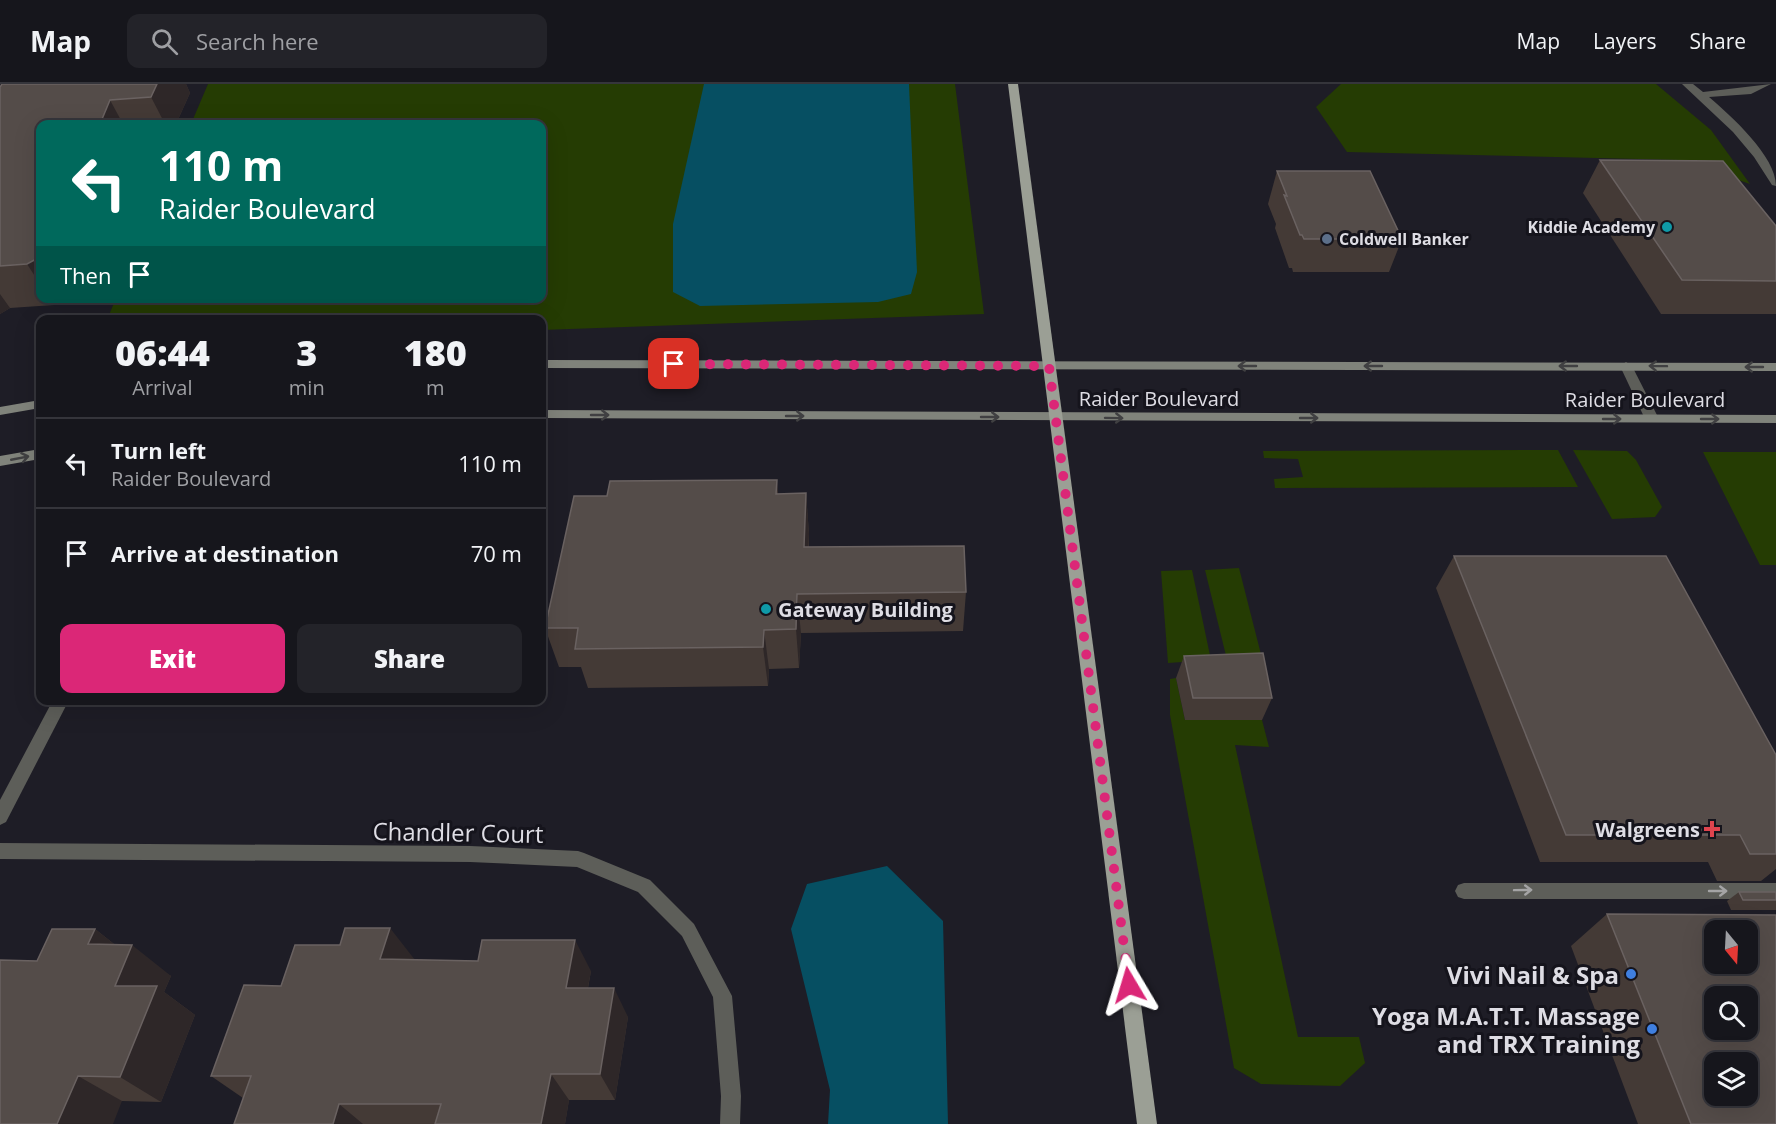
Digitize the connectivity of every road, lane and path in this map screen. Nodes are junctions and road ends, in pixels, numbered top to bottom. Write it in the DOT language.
graph roads {
  1 [pos="1013,84"];
  2 [pos="1687,84"];
  3 [pos="1766,84"];
  4 [pos="1701,95"];
  5 [pos="1776,183"];
  6 [pos="546,364"];
  7 [pos="1049,366"];
  8 [pos="1626,366"];
  9 [pos="1776,367"];
  10 [pos="36,405"];
  11 [pos="0,411"];
  12 [pos="546,414"];
  13 [pos="1055,417"];
  14 [pos="1652,419"];
  15 [pos="1776,419"];
  16 [pos="36,455"];
  17 [pos="0,461"];
  18 [pos="58,705"];
  19 [pos="0,817"];
  20 [pos="0,851"];
  21 [pos="1464,891"];
  22 [pos="1776,891"];
  23 [pos="730,1124"];
  24 [pos="1147,1124"];
  1 -- 7 [label="main road"];
  2 -- 4 [label="street"];
  3 -- 4 [label="street"];
  4 -- 5 [label="street"];
  6 -- 7 [label="street, Raider Boulevard"];
  8 -- 7 [label="street, Raider Boulevard, one-way"];
  7 -- 13 [label="main road"];
  9 -- 8 [label="street, Raider Boulevard, one-way"];
  8 -- 14 [label="street"];
  10 -- 11 [label="street"];
  12 -- 13 [label="street, Raider Boulevard, one-way"];
  13 -- 14 [label="street, Raider Boulevard, one-way"];
  13 -- 24 [label="main road"];
  14 -- 15 [label="street, Raider Boulevard, one-way"];
  17 -- 16 [label="street, one-way"];
  18 -- 19 [label="street"];
  20 -- 23 [label="street, Chandler Court"];
  21 -- 22 [label="street, one-way"];
}
